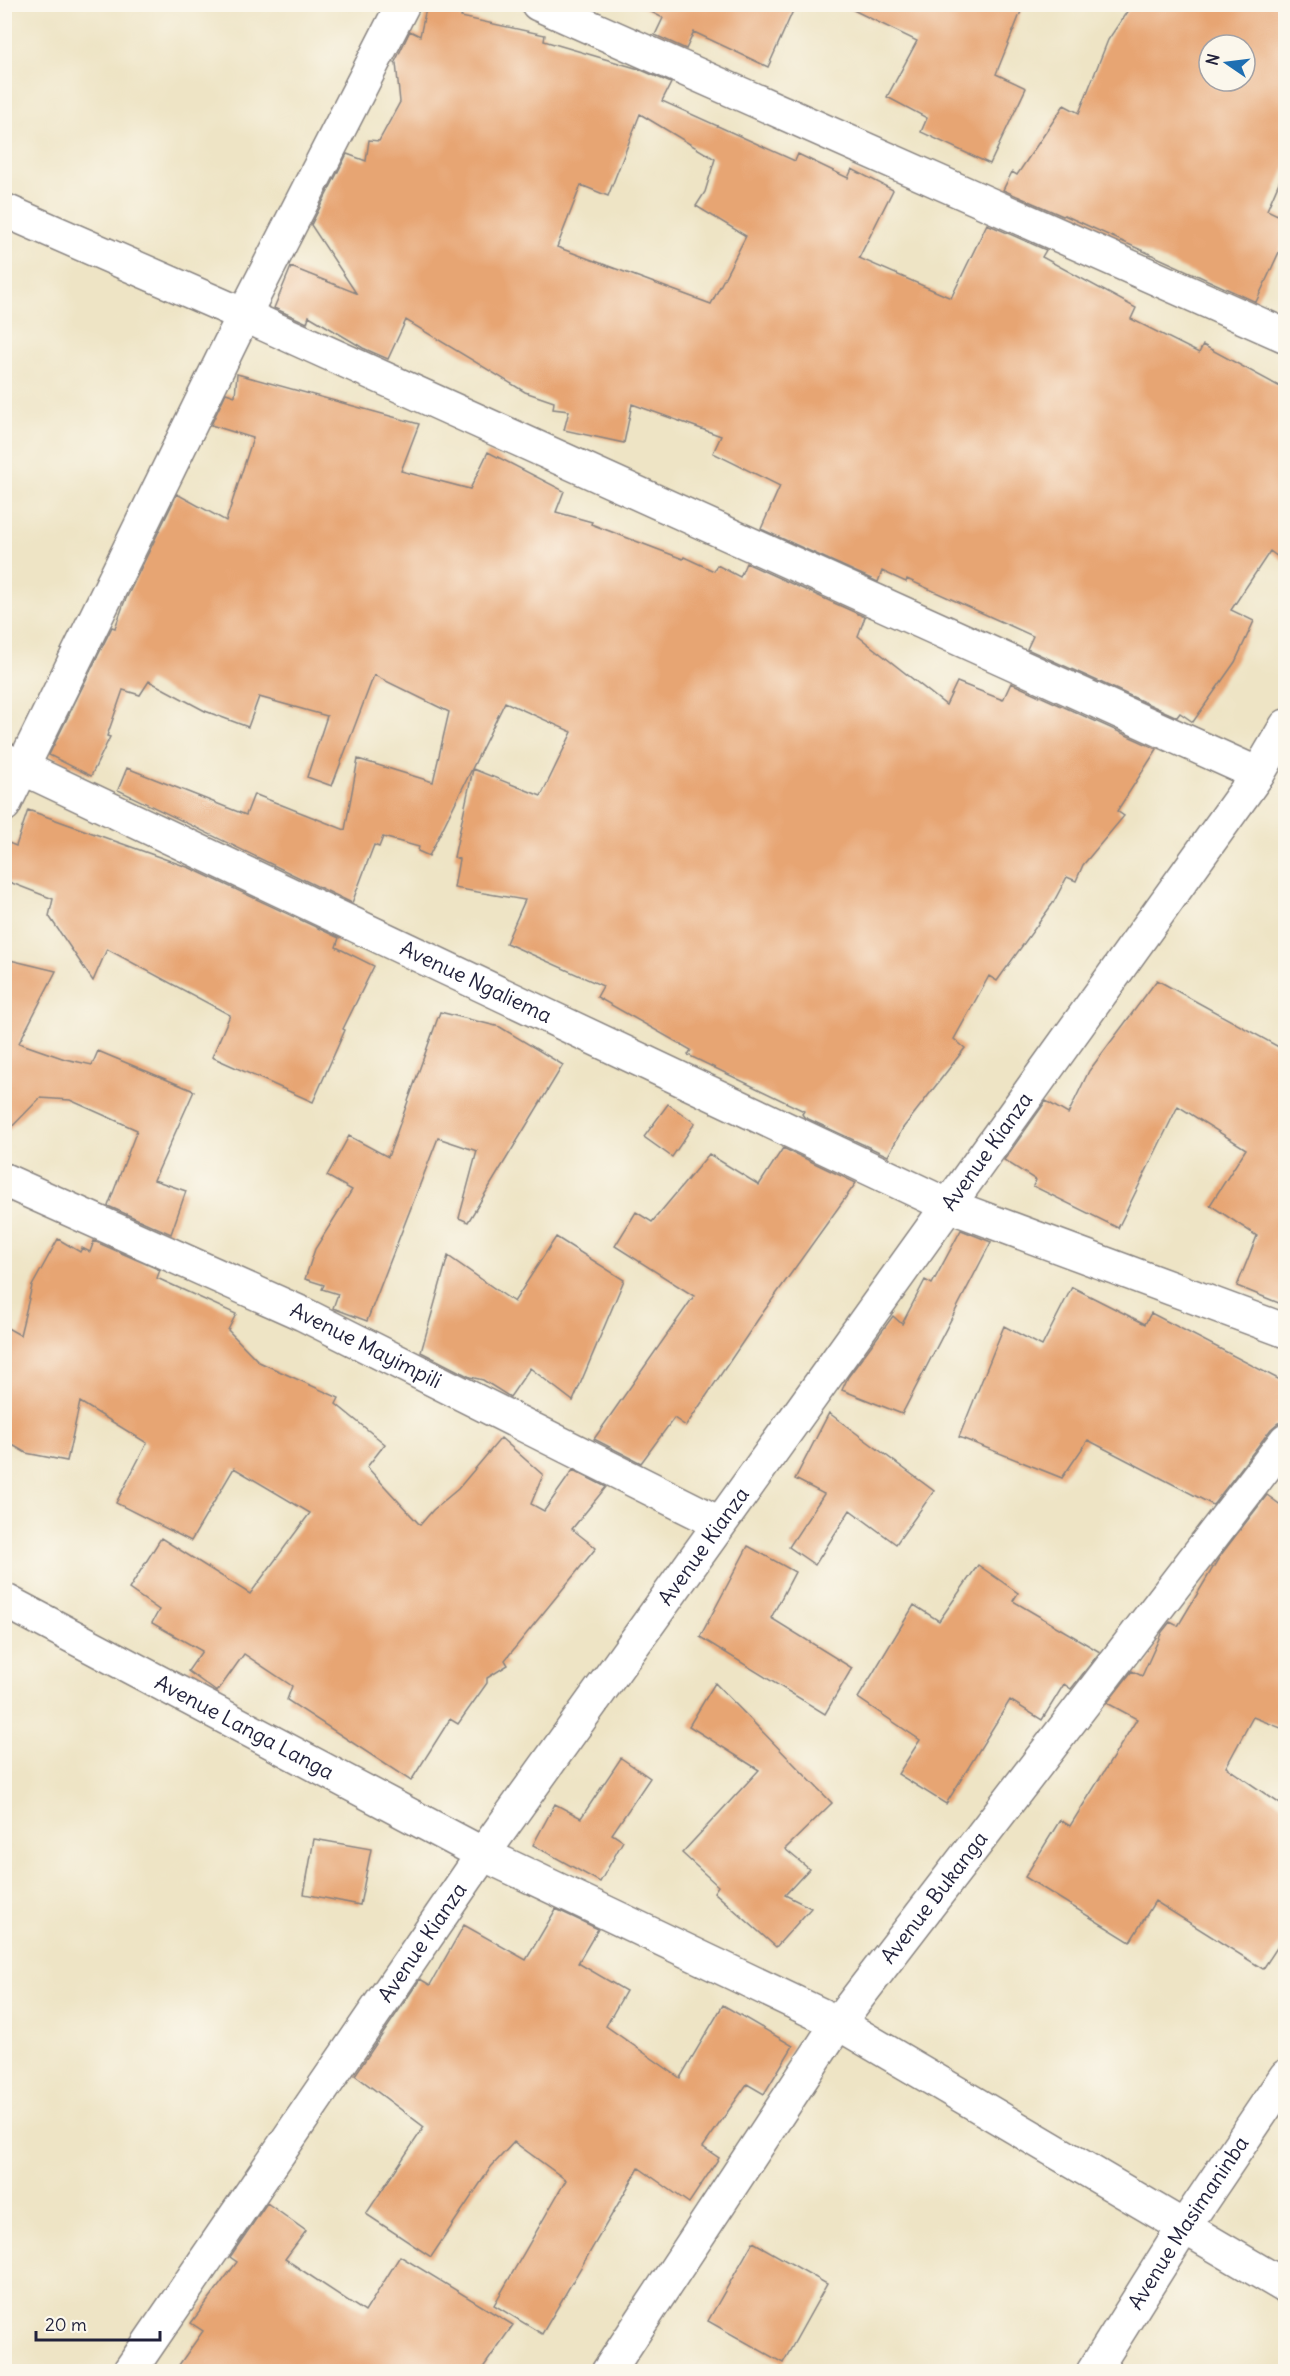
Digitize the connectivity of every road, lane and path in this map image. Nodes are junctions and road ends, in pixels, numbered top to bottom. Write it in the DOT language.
graph roads {
  1 [pos="403,4"];
  2 [pos="538,4"];
  3 [pos="4,210"];
  4 [pos="244,315"];
  5 [pos="1286,336"];
  6 [pos="1286,726"];
  7 [pos="14,763"];
  8 [pos="1258,774"];
  9 [pos="4,805"];
  10 [pos="4,1180"];
  11 [pos="947,1205"];
  12 [pos="1286,1331"];
  13 [pos="1286,1440"];
  14 [pos="719,1523"];
  15 [pos="4,1600"];
  16 [pos="483,1854"];
  17 [pos="838,2023"];
  18 [pos="1286,2076"];
  19 [pos="1184,2227"];
  20 [pos="1286,2287"];
  21 [pos="129,2372"];
  22 [pos="608,2372"];
  23 [pos="1092,2372"];
  1 -- 4 [label="street"];
  2 -- 5 [label="street"];
  3 -- 4 [label="street"];
  4 -- 7 [label="street"];
  4 -- 8 [label="street"];
  6 -- 8 [label="street, Avenue Kianza"];
  7 -- 9 [label="street"];
  7 -- 11 [label="street, Avenue Ngaliema"];
  8 -- 11 [label="street, Avenue Kianza"];
  10 -- 14 [label="street, Avenue Mayimpili"];
  11 -- 12 [label="street, Avenue Ngaliema"];
  11 -- 14 [label="street, Avenue Kianza"];
  13 -- 17 [label="street, Avenue Bukanga"];
  14 -- 16 [label="street, Avenue Kianza"];
  15 -- 16 [label="street, Avenue Langa Langa"];
  16 -- 17 [label="street, Avenue Langa Langa"];
  16 -- 21 [label="street, Avenue Kianza"];
  17 -- 19 [label="street, Avenue Langa Langa"];
  17 -- 22 [label="street, Avenue Bukanga"];
  18 -- 19 [label="street, Avenue Masimaninba"];
  19 -- 20 [label="street, Avenue Langa Langa"];
  19 -- 23 [label="street, Avenue Masimaninba"];
}
